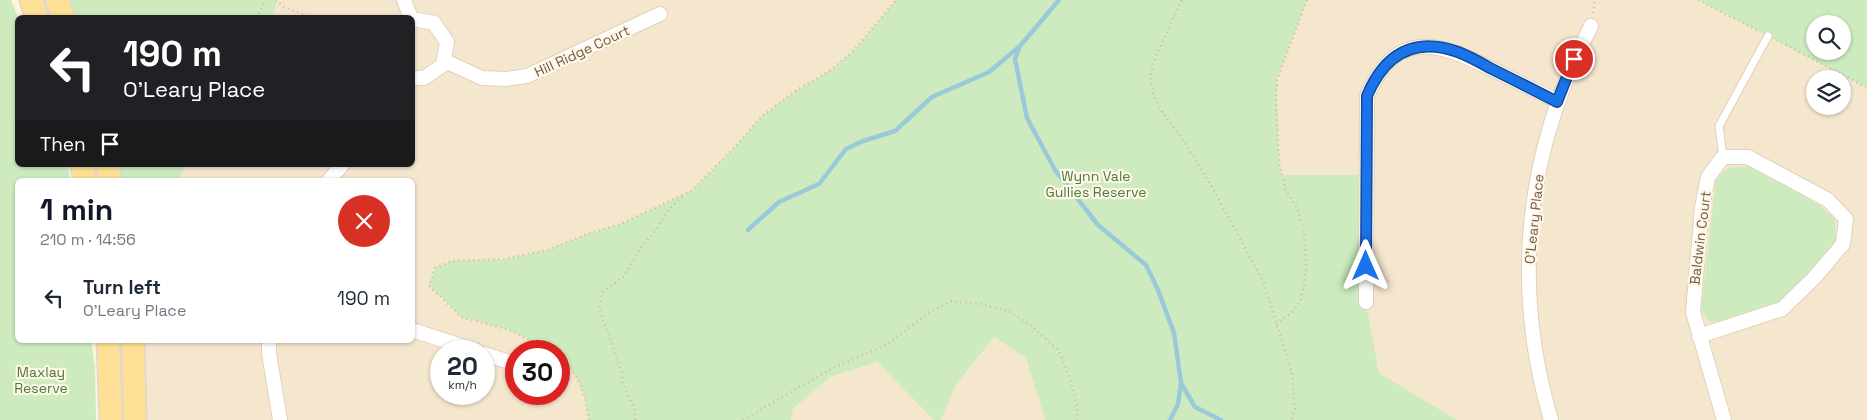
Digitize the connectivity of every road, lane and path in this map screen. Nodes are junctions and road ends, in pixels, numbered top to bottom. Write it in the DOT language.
graph roads {
  1 [pos="31,0"];
  2 [pos="58,0"];
  3 [pos="265,0"];
  4 [pos="276,0"];
  5 [pos="404,0"];
  6 [pos="896,0"];
  7 [pos="1182,0"];
  8 [pos="1308,0"];
  9 [pos="1698,0"];
  10 [pos="660,14"];
  11 [pos="36,15"];
  12 [pos="63,15"];
  13 [pos="258,15"];
  14 [pos="307,15"];
  15 [pos="411,15"];
  16 [pos="415,19"];
  17 [pos="1591,26"];
  18 [pos="1768,36"];
  19 [pos="445,61"];
  20 [pos="415,78"];
  21 [pos="1867,88"];
  22 [pos="1557,102"];
  23 [pos="1723,157"];
  24 [pos="340,167"];
  25 [pos="331,178"];
  26 [pos="686,193"];
  27 [pos="1366,302"];
  28 [pos="1276,324"];
  29 [pos="415,331"];
  30 [pos="1699,336"];
  31 [pos="443,340"];
  32 [pos="529,340"];
  33 [pos="108,343"];
  34 [pos="132,343"];
  35 [pos="269,343"];
  36 [pos="570,368"];
  37 [pos="111,420"];
  38 [pos="135,420"];
  39 [pos="280,420"];
  40 [pos="589,420"];
  41 [pos="635,420"];
  42 [pos="743,420"];
  43 [pos="1077,420"];
  44 [pos="1292,420"];
  45 [pos="1551,420"];
  46 [pos="1724,420"];
  1 -- 11 [label="main road"];
  2 -- 12 [label="main road"];
  3 -- 13 [label="path"];
  4 -- 14 [label="path"];
  5 -- 15 [label="street"];
  6 -- 26 [label="path"];
  7 -- 28 [label="path"];
  8 -- 28 [label="path"];
  9 -- 18 [label="path"];
  10 -- 19 [label="street, Hill Ridge Court"];
  16 -- 19 [label="street"];
  17 -- 22 [label="street, O'Leary Place"];
  18 -- 21 [label="path"];
  18 -- 23 [label="lane"];
  19 -- 20 [label="street"];
  22 -- 27 [label="street"];
  22 -- 45 [label="street, O'Leary Place"];
  23 -- 30 [label="street, Baldwin Court"];
  23 -- 30 [label="street"];
  24 -- 25 [label="street"];
  26 -- 32 [label="path"];
  26 -- 41 [label="path"];
  28 -- 44 [label="path"];
  29 -- 31 [label="street"];
  30 -- 46 [label="street, Baldwin Court"];
  33 -- 37 [label="main road"];
  34 -- 38 [label="main road"];
  35 -- 39 [label="street"];
  36 -- 40 [label="path"];
  42 -- 43 [label="path"];
}
